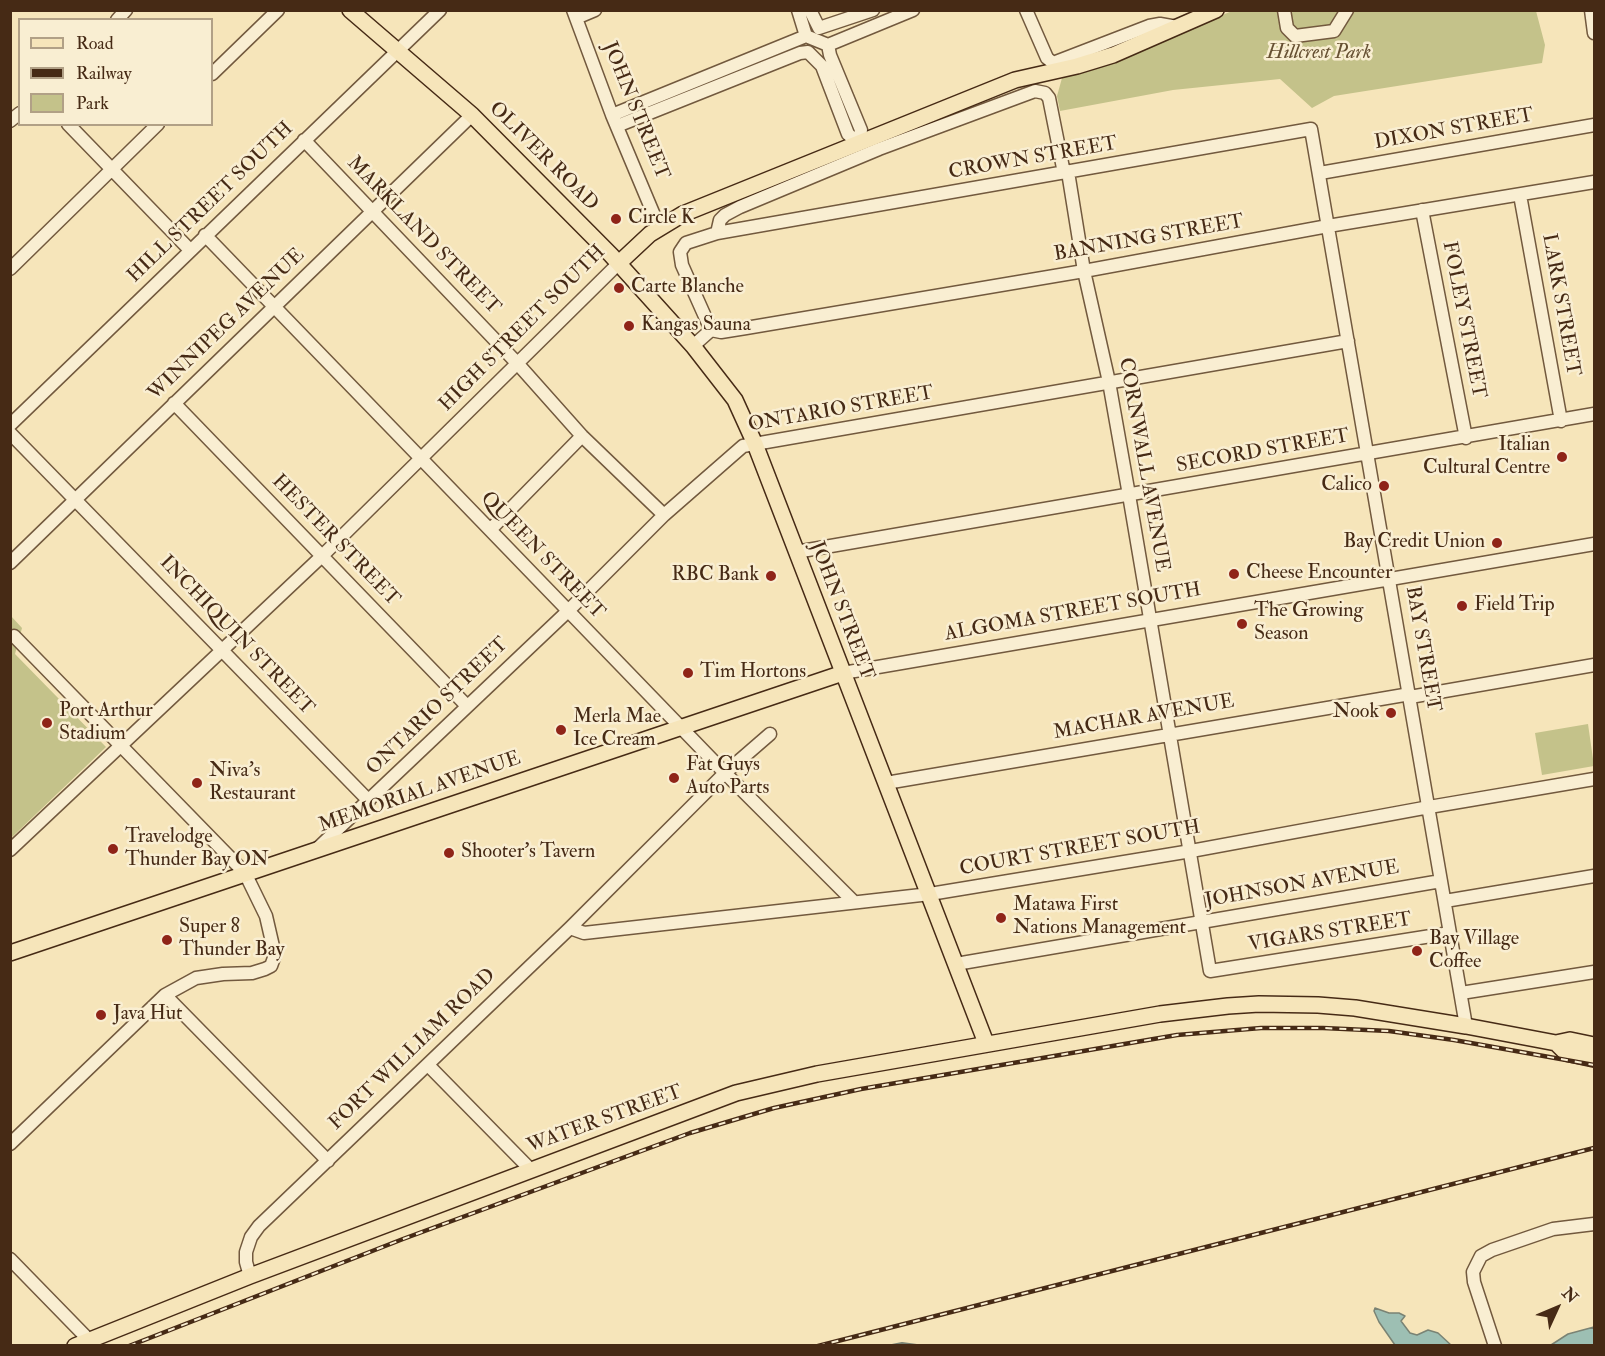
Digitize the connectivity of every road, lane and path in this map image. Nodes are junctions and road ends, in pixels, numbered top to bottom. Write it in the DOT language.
graph roads {
  1 [pos="278,10"];
  2 [pos="350,10"];
  3 [pos="440,10"];
  4 [pos="595,10"];
  5 [pos="798,10"];
  6 [pos="810,10"];
  7 [pos="873,10"];
  8 [pos="913,10"];
  9 [pos="1026,10"];
  10 [pos="1216,10"];
  11 [pos="1284,10"];
  12 [pos="1347,10"];
  13 [pos="1591,10"];
  14 [pos="574,14"];
  15 [pos="1176,27"];
  16 [pos="806,31"];
  17 [pos="1594,33"];
  18 [pos="828,45"];
  19 [pos="397,50"];
  20 [pos="213,73"];
  21 [pos="471,115"];
  22 [pos="614,121"];
  23 [pos="1594,125"];
  24 [pos="70,126"];
  25 [pos="156,126"];
  26 [pos="304,140"];
  27 [pos="859,144"];
  28 [pos="112,169"];
  29 [pos="1066,173"];
  30 [pos="1320,173"];
  31 [pos="1594,182"];
  32 [pos="1520,195"];
  33 [pos="1422,210"];
  34 [pos="373,211"];
  35 [pos="1328,226"];
  36 [pos="659,228"];
  37 [pos="717,233"];
  38 [pos="205,235"];
  39 [pos="190,250"];
  40 [pos="619,263"];
  41 [pos="10,269"];
  42 [pos="1084,271"];
  43 [pos="274,307"];
  44 [pos="711,330"];
  45 [pos="1348,341"];
  46 [pos="693,346"];
  47 [pos="517,363"];
  48 [pos="1109,382"];
  49 [pos="174,403"];
  50 [pos="1594,414"];
  51 [pos="1561,421"];
  52 [pos="10,425"];
  53 [pos="10,433"];
  54 [pos="582,436"];
  55 [pos="1466,438"];
  56 [pos="755,444"];
  57 [pos="1368,454"];
  58 [pos="422,459"];
  59 [pos="1130,495"];
  60 [pos="75,500"];
  61 [pos="664,515"];
  62 [pos="490,530"];
  63 [pos="1594,544"];
  64 [pos="796,552"];
  65 [pos="322,556"];
  66 [pos="10,563"];
  67 [pos="1390,579"];
  68 [pos="568,611"];
  69 [pos="1151,619"];
  70 [pos="14,636"];
  71 [pos="223,651"];
  72 [pos="1594,665"];
  73 [pos="843,673"];
  74 [pos="1410,695"];
  75 [pos="467,706"];
  76 [pos="681,727"];
  77 [pos="1171,733"];
  78 [pos="770,734"];
  79 [pos="121,747"];
  80 [pos="725,773"];
  81 [pos="1594,779"];
  82 [pos="886,783"];
  83 [pos="369,801"];
  84 [pos="1429,807"];
  85 [pos="10,850"];
  86 [pos="315,851"];
  87 [pos="1191,851"];
  88 [pos="245,873"];
  89 [pos="1594,876"];
  90 [pos="1441,881"];
  91 [pos="930,894"];
  92 [pos="1445,901"];
  93 [pos="854,902"];
  94 [pos="1201,922"];
  95 [pos="570,928"];
  96 [pos="1450,933"];
  97 [pos="10,953"];
  98 [pos="956,964"];
  99 [pos="1217,971"];
  100 [pos="1594,972"];
  101 [pos="1461,993"];
  102 [pos="165,995"];
  103 [pos="1466,1026"];
  104 [pos="986,1043"];
  105 [pos="1556,1043"];
  106 [pos="1594,1044"];
  107 [pos="1594,1059"];
  108 [pos="428,1065"];
  109 [pos="10,1144"];
  110 [pos="328,1161"];
  111 [pos="531,1170"];
  112 [pos="1594,1224"];
  113 [pos="10,1259"];
  114 [pos="250,1276"];
  115 [pos="82,1343"];
  116 [pos="1494,1346"];
  1 -- 20 [label="street"];
  2 -- 19 [label="main road, OLIVER ROAD"];
  3 -- 19 [label="street, HILL STREET SOUTH"];
  4 -- 14 [label="street"];
  5 -- 16 [label="street"];
  6 -- 7 [label="street"];
  8 -- 18 [label="street"];
  9 -- 15 [label="street"];
  10 -- 15 [label="main road, HIGH STREET SOUTH"];
  11 -- 12 [label="street"];
  13 -- 17 [label="street"];
  14 -- 22 [label="street, JOHN STREET"];
  15 -- 27 [label="main road, HIGH STREET SOUTH"];
  16 -- 18 [label="street"];
  16 -- 22 [label="street"];
  18 -- 27 [label="street"];
  19 -- 21 [label="main road, OLIVER ROAD"];
  19 -- 26 [label="street, HILL STREET SOUTH"];
  21 -- 34 [label="street, WINNIPEG AVENUE"];
  21 -- 40 [label="main road, OLIVER ROAD"];
  22 -- 27 [label="street"];
  22 -- 36 [label="street, JOHN STREET"];
  23 -- 30 [label="street, DIXON STREET"];
  24 -- 28 [label="street"];
  25 -- 28 [label="street"];
  26 -- 34 [label="street, MARKLAND STREET"];
  26 -- 38 [label="street, HILL STREET SOUTH"];
  27 -- 36 [label="main road, HIGH STREET SOUTH"];
  28 -- 39 [label="street"];
  28 -- 41 [label="street"];
  29 -- 30 [label="street, CROWN STREET"];
  29 -- 37 [label="street, CROWN STREET"];
  29 -- 37 [label="street, CORNWALL AVENUE"];
  29 -- 42 [label="street, CORNWALL AVENUE"];
  30 -- 35 [label="street, BAY STREET"];
  31 -- 32 [label="street, BANNING STREET"];
  32 -- 33 [label="street, BANNING STREET"];
  32 -- 51 [label="street, LARK STREET"];
  33 -- 35 [label="street, BANNING STREET"];
  33 -- 55 [label="street, FOLEY STREET"];
  34 -- 43 [label="street, WINNIPEG AVENUE"];
  34 -- 47 [label="street, MARKLAND STREET"];
  35 -- 42 [label="street, BANNING STREET"];
  35 -- 45 [label="street, BAY STREET"];
  36 -- 40 [label="main road, HIGH STREET SOUTH"];
  37 -- 44 [label="street"];
  38 -- 39 [label="street, HILL STREET SOUTH"];
  38 -- 43 [label="street, QUEEN STREET"];
  39 -- 52 [label="street, HILL STREET SOUTH"];
  40 -- 46 [label="main road, OLIVER ROAD"];
  40 -- 47 [label="street, HIGH STREET SOUTH"];
  42 -- 44 [label="street, BANNING STREET"];
  42 -- 48 [label="street, CORNWALL AVENUE"];
  43 -- 49 [label="street, WINNIPEG AVENUE"];
  43 -- 58 [label="street, QUEEN STREET"];
  44 -- 46 [label="street"];
  45 -- 48 [label="street, ONTARIO STREET"];
  45 -- 57 [label="street, BAY STREET"];
  46 -- 56 [label="main road, JOHN STREET"];
  47 -- 54 [label="street, MARKLAND STREET"];
  47 -- 58 [label="street, HIGH STREET SOUTH"];
  48 -- 56 [label="street, ONTARIO STREET"];
  48 -- 59 [label="street, CORNWALL AVENUE"];
  49 -- 60 [label="street, WINNIPEG AVENUE"];
  49 -- 65 [label="street, HESTER STREET"];
  50 -- 51 [label="street, SECORD STREET"];
  51 -- 55 [label="street, SECORD STREET"];
  53 -- 60 [label="street, INCHIQUIN STREET"];
  54 -- 61 [label="street, MARKLAND STREET"];
  54 -- 62 [label="street"];
  55 -- 57 [label="street, SECORD STREET"];
  56 -- 61 [label="street, ONTARIO STREET"];
  56 -- 64 [label="main road, JOHN STREET"];
  57 -- 59 [label="street, SECORD STREET"];
  57 -- 67 [label="street, BAY STREET"];
  58 -- 62 [label="street, QUEEN STREET"];
  58 -- 65 [label="street, HIGH STREET SOUTH"];
  59 -- 64 [label="street, SECORD STREET"];
  59 -- 69 [label="street, CORNWALL AVENUE"];
  60 -- 66 [label="street, WINNIPEG AVENUE"];
  60 -- 71 [label="street, INCHIQUIN STREET"];
  61 -- 68 [label="street, ONTARIO STREET"];
  62 -- 68 [label="street, QUEEN STREET"];
  63 -- 67 [label="street, ALGOMA STREET SOUTH"];
  64 -- 73 [label="main road, JOHN STREET"];
  65 -- 71 [label="street, HIGH STREET SOUTH"];
  65 -- 75 [label="street, HESTER STREET"];
  67 -- 69 [label="street, ALGOMA STREET SOUTH"];
  67 -- 74 [label="street, BAY STREET"];
  68 -- 75 [label="street, ONTARIO STREET"];
  68 -- 76 [label="street, QUEEN STREET"];
  69 -- 73 [label="street, ALGOMA STREET SOUTH"];
  69 -- 77 [label="street, CORNWALL AVENUE"];
  70 -- 79 [label="street"];
  71 -- 79 [label="street, HIGH STREET SOUTH"];
  71 -- 83 [label="street, INCHIQUIN STREET"];
  72 -- 74 [label="street, MACHAR AVENUE"];
  73 -- 76 [label="main road, MEMORIAL AVENUE"];
  73 -- 82 [label="main road, JOHN STREET"];
  74 -- 77 [label="street, MACHAR AVENUE"];
  74 -- 84 [label="street, BAY STREET"];
  75 -- 83 [label="street, ONTARIO STREET"];
  76 -- 80 [label="street, QUEEN STREET"];
  76 -- 86 [label="main road, MEMORIAL AVENUE"];
  77 -- 82 [label="street, MACHAR AVENUE"];
  77 -- 87 [label="street, CORNWALL AVENUE"];
  78 -- 80 [label="street, FORT WILLIAM ROAD"];
  79 -- 85 [label="street, HIGH STREET SOUTH"];
  79 -- 88 [label="street"];
  80 -- 93 [label="street, QUEEN STREET"];
  80 -- 95 [label="street, FORT WILLIAM ROAD"];
  81 -- 84 [label="street, COURT STREET SOUTH"];
  82 -- 91 [label="main road, JOHN STREET"];
  83 -- 86 [label="street, ONTARIO STREET"];
  84 -- 87 [label="street, COURT STREET SOUTH"];
  84 -- 90 [label="street, BAY STREET"];
  86 -- 88 [label="main road, MEMORIAL AVENUE"];
  87 -- 91 [label="street, COURT STREET SOUTH"];
  87 -- 94 [label="street, CORNWALL AVENUE"];
  88 -- 97 [label="main road, MEMORIAL AVENUE"];
  88 -- 102 [label="street"];
  89 -- 92 [label="street"];
  90 -- 92 [label="street, BAY STREET"];
  90 -- 94 [label="street, JOHNSON AVENUE"];
  91 -- 93 [label="street, COURT STREET SOUTH"];
  91 -- 98 [label="main road, JOHN STREET"];
  92 -- 96 [label="street, BAY STREET"];
  93 -- 95 [label="street, COURT STREET SOUTH"];
  94 -- 98 [label="street, JOHNSON AVENUE"];
  94 -- 99 [label="street, CORNWALL AVENUE"];
  95 -- 108 [label="street, FORT WILLIAM ROAD"];
  96 -- 99 [label="street, VIGARS STREET"];
  96 -- 101 [label="street, BAY STREET"];
  98 -- 104 [label="main road, JOHN STREET"];
  100 -- 101 [label="street"];
  101 -- 103 [label="street, BAY STREET"];
  102 -- 109 [label="street"];
  102 -- 110 [label="street"];
  103 -- 104 [label="main road, WATER STREET"];
  103 -- 105 [label="main road, WATER STREET"];
  104 -- 111 [label="main road, WATER STREET"];
  105 -- 106 [label="main road"];
  105 -- 107 [label="main road"];
  108 -- 110 [label="street, FORT WILLIAM ROAD"];
  108 -- 111 [label="street"];
  110 -- 114 [label="street, FORT WILLIAM ROAD"];
  111 -- 114 [label="main road, WATER STREET"];
  112 -- 116 [label="street"];
  113 -- 115 [label="street"];
  114 -- 115 [label="main road"];
}
